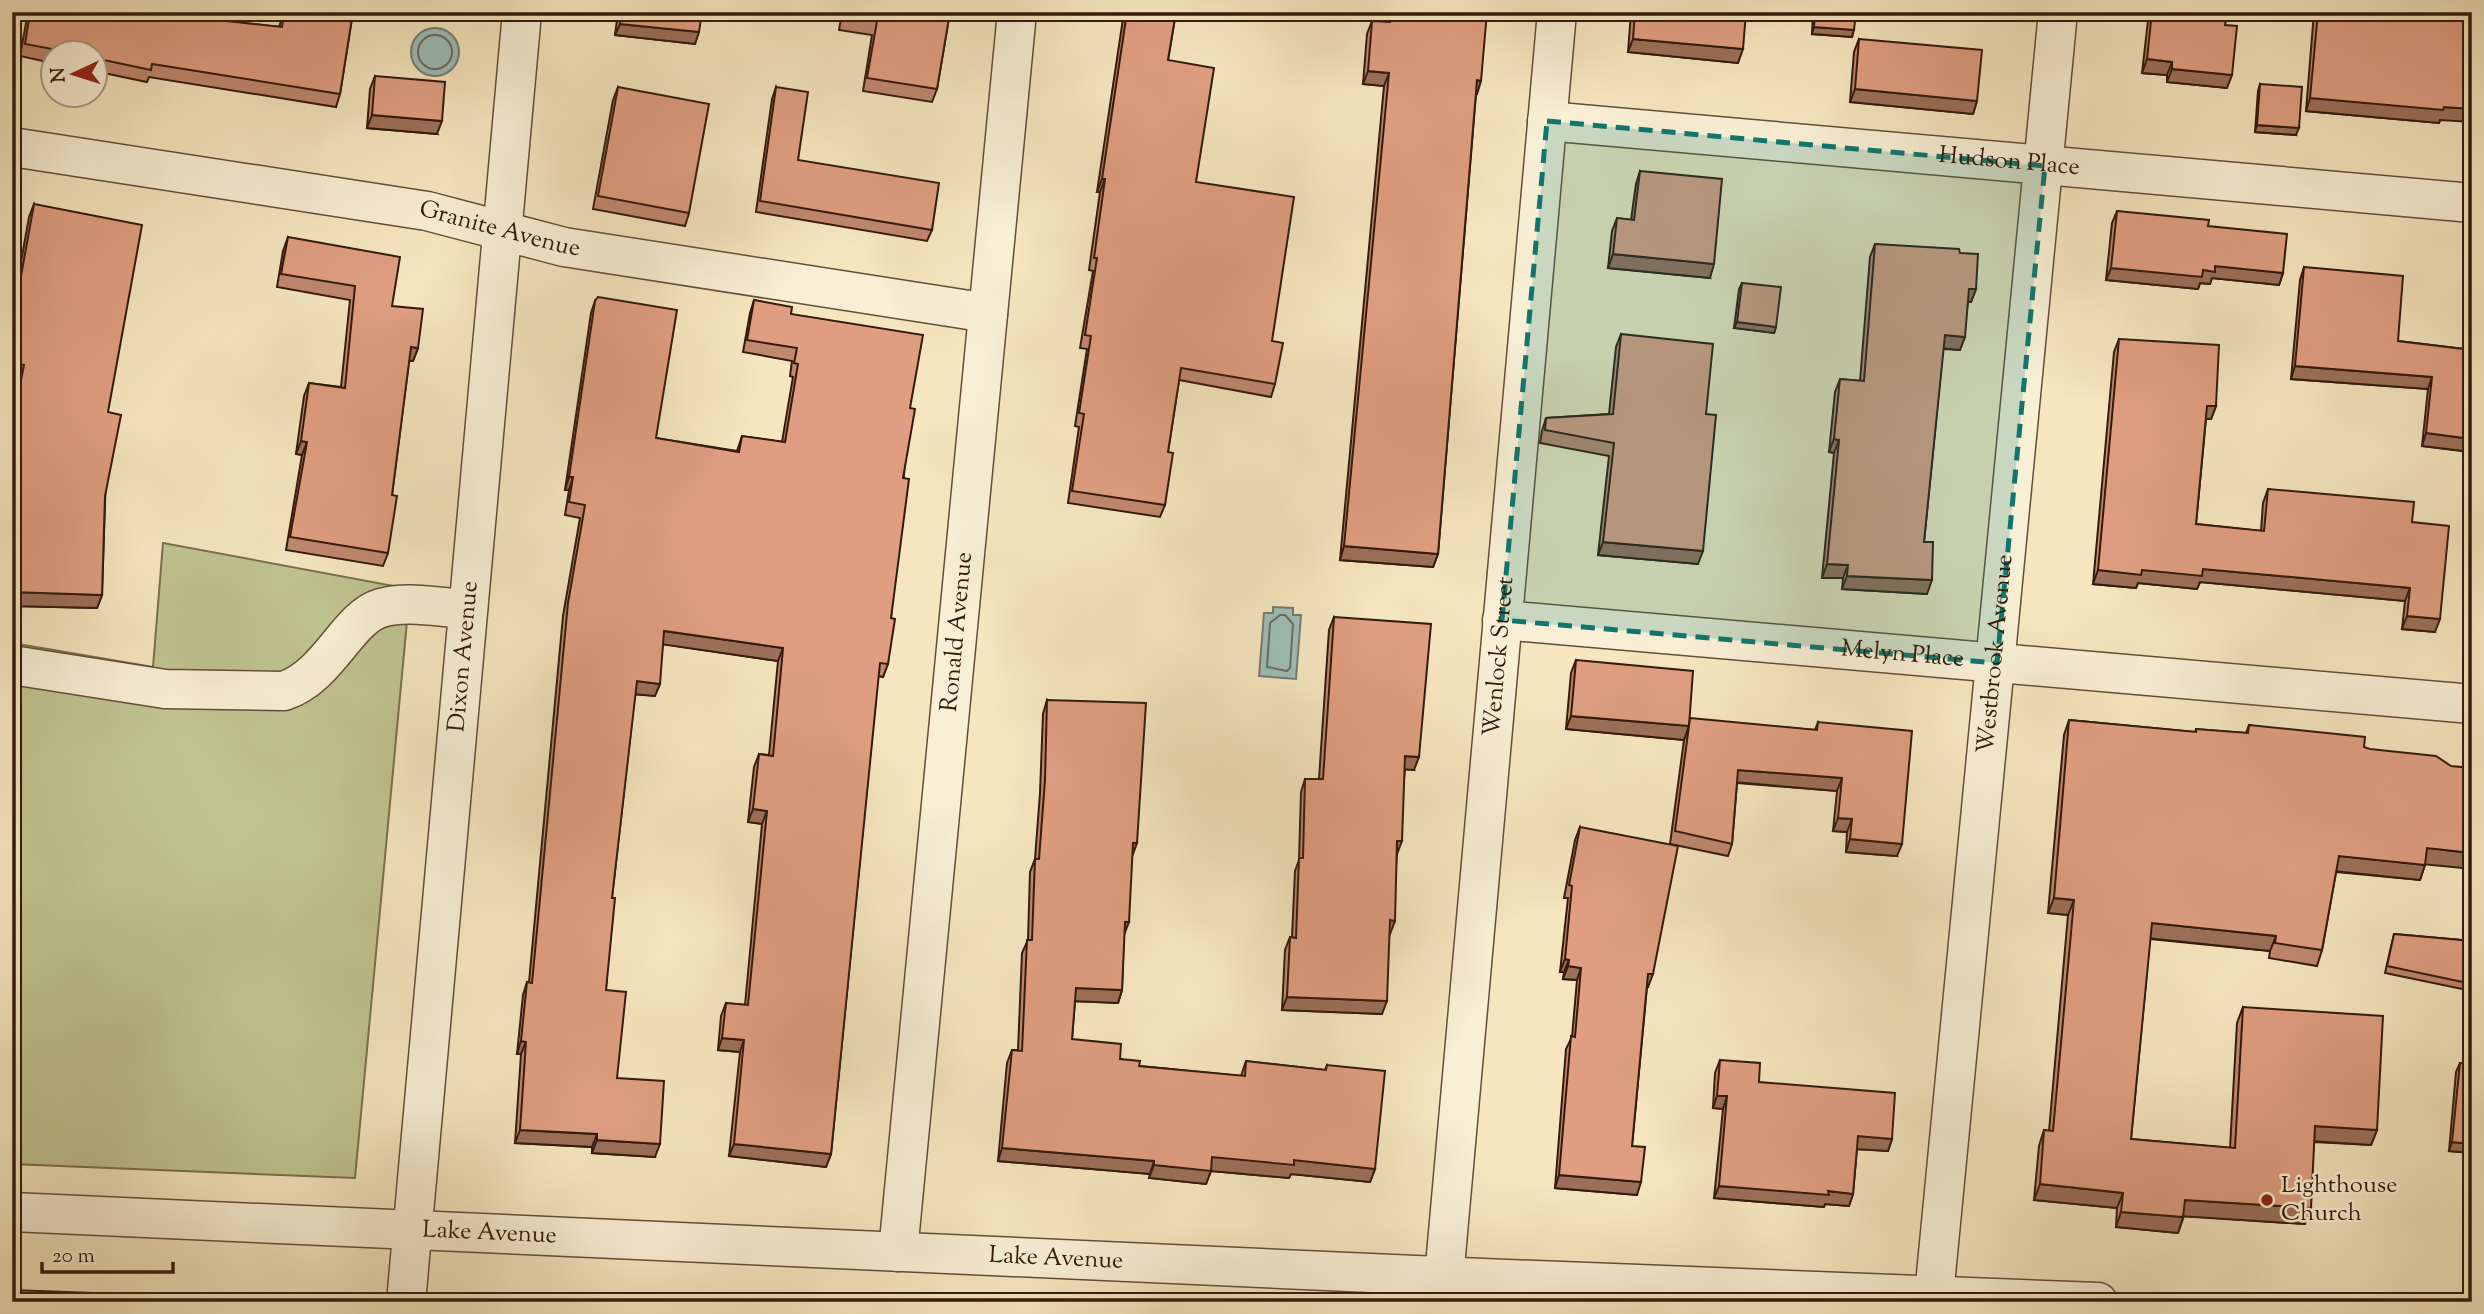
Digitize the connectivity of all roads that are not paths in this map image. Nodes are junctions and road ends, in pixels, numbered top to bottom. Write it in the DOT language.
graph roads {
  1 [pos="522,12"];
  2 [pos="1017,12"];
  3 [pos="1557,12"];
  4 [pos="2058,12"];
  5 [pos="1547,121"];
  6 [pos="12,147"];
  7 [pos="2045,166"];
  8 [pos="2472,203"];
  9 [pos="501,230"];
  10 [pos="988,313"];
  11 [pos="468,609"];
  12 [pos="1502,620"];
  13 [pos="1997,663"];
  14 [pos="12,665"];
  15 [pos="2472,704"];
  16 [pos="12,1212"];
  17 [pos="414,1228"];
  18 [pos="898,1252"];
  19 [pos="1442,1289"];
  20 [pos="1934,1295"];
  21 [pos="407,1302"];
  22 [pos="2098,1302"];
  1 -- 9 [label="street, Dixon Avenue"];
  2 -- 10 [label="street, Ronald Avenue"];
  3 -- 5 [label="street, Wenlock Street"];
  4 -- 7 [label="street, Westbrook Avenue"];
  5 -- 7 [label="street, Hudson Place"];
  5 -- 12 [label="street, Wenlock Street"];
  6 -- 9 [label="street, Granite Avenue"];
  7 -- 8 [label="street, Hudson Place"];
  7 -- 13 [label="street, Westbrook Avenue"];
  9 -- 10 [label="street, Granite Avenue"];
  9 -- 11 [label="street, Dixon Avenue"];
  10 -- 18 [label="street, Ronald Avenue"];
  11 -- 14 [label="street"];
  11 -- 17 [label="street, Dixon Avenue"];
  12 -- 13 [label="street, Melyn Place"];
  12 -- 19 [label="street, Wenlock Street"];
  13 -- 15 [label="street, Melyn Place"];
  13 -- 20 [label="street, Westbrook Avenue"];
  16 -- 17 [label="street, Lake Avenue"];
  17 -- 18 [label="street, Lake Avenue"];
  17 -- 21 [label="street, Dixon Avenue"];
  18 -- 19 [label="street, Lake Avenue"];
  19 -- 20 [label="street, Lake Avenue"];
  20 -- 22 [label="street, Lake Avenue"];
}
